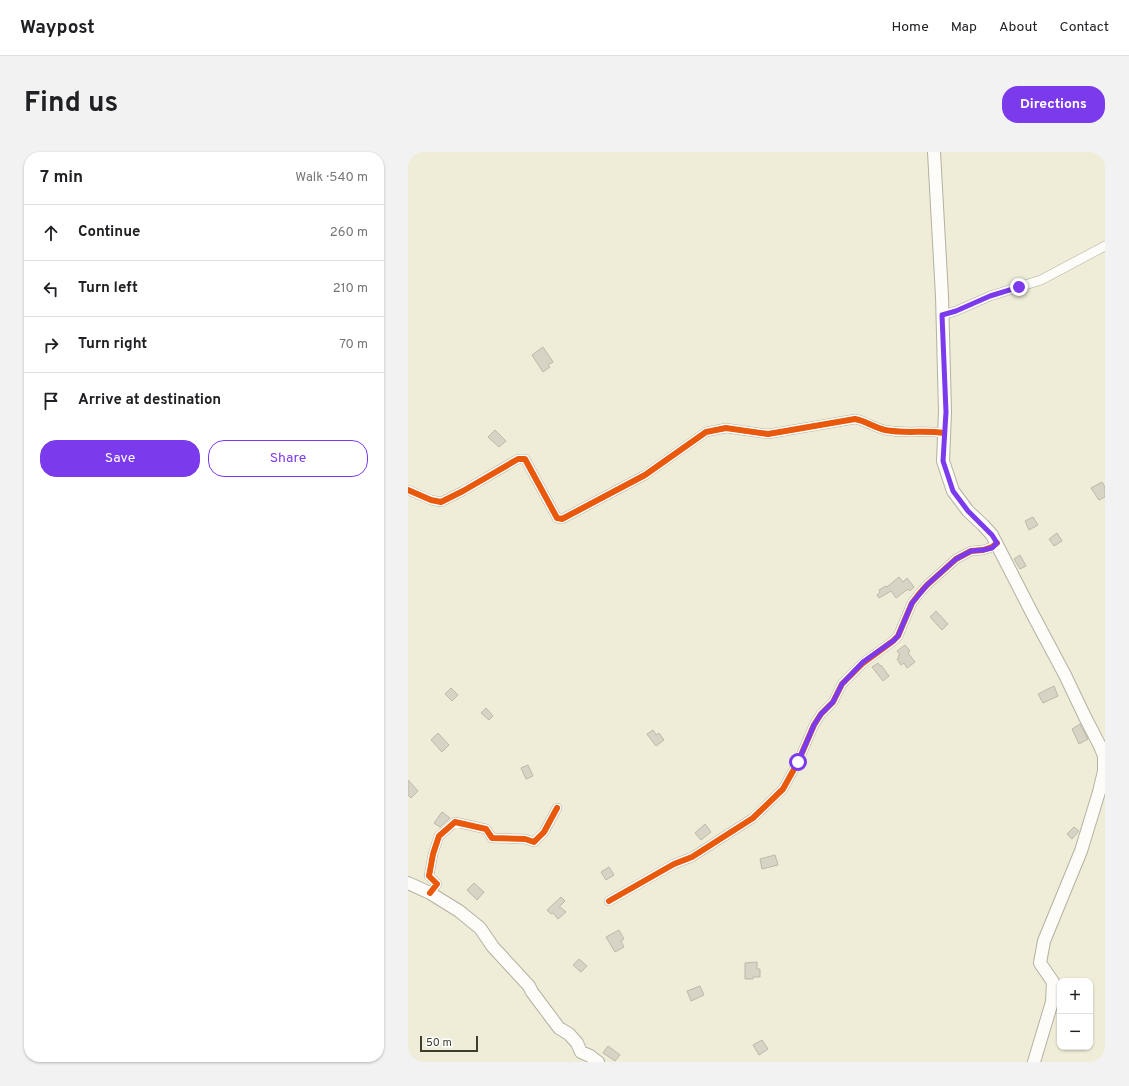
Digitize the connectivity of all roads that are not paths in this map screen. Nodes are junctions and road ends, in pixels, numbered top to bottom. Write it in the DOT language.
graph roads {
  1 [pos="934,152"];
  2 [pos="1105,246"];
  3 [pos="942,315"];
  4 [pos="944,433"];
  5 [pos="408,490"];
  6 [pos="997,543"];
  7 [pos="557,808"];
  8 [pos="408,883"];
  9 [pos="430,893"];
  10 [pos="609,901"];
  11 [pos="578,1057"];
  12 [pos="598,1062"];
  13 [pos="1034,1062"];
  1 -- 3 [label="main road"];
  2 -- 3 [label="street"];
  3 -- 4 [label="main road"];
  4 -- 5 [label="street"];
  4 -- 6 [label="main road"];
  6 -- 10 [label="street"];
  6 -- 13 [label="main road"];
  7 -- 9 [label="street"];
  8 -- 9 [label="main road"];
  9 -- 11 [label="main road"];
  11 -- 12 [label="main road"];
}
